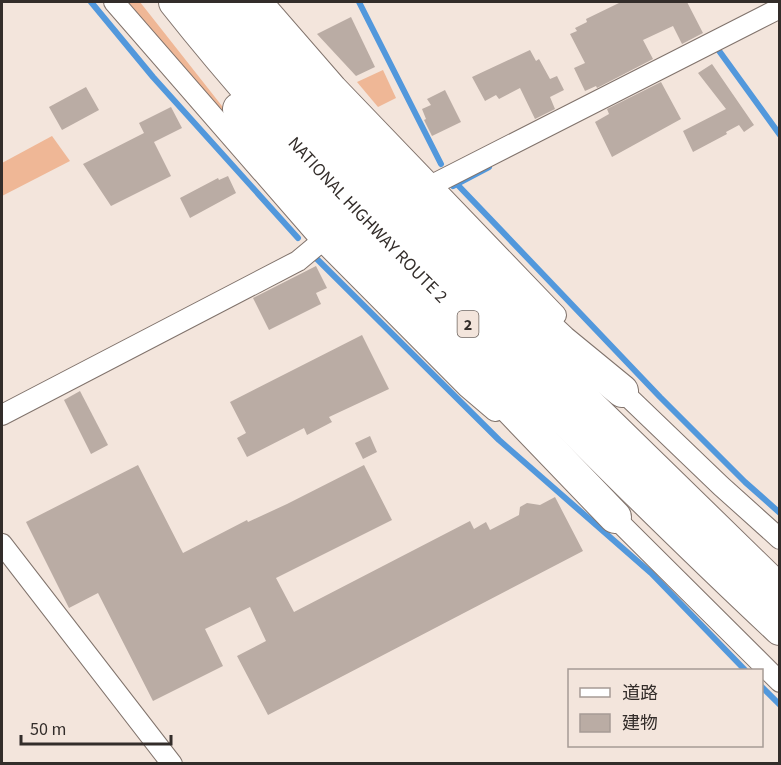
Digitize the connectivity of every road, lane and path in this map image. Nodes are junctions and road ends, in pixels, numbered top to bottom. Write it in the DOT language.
graph roads {
  1 [pos="114,2"];
  2 [pos="157,2"];
  3 [pos="175,2"];
  4 [pos="210,2"];
  5 [pos="235,2"];
  6 [pos="263,2"];
  7 [pos="780,8"];
  8 [pos="432,185"];
  9 [pos="322,241"];
  10 [pos="622,391"];
  11 [pos="2,415"];
  12 [pos="615,517"];
  13 [pos="780,539"];
  14 [pos="2,544"];
  15 [pos="780,591"];
  16 [pos="780,629"];
  17 [pos="780,682"];
  18 [pos="172,764"];
  1 -- 9 [label="street"];
  2 -- 12 [label="highway, 2"];
  3 -- 16 [label="highway, NATIONAL HIGHWAY ROUTE 2 / 2"];
  4 -- 15 [label="highway, NATIONAL HIGHWAY ROUTE 2 / 2"];
  5 -- 10 [label="highway"];
  6 -- 8 [label="street"];
  7 -- 8 [label="street"];
  8 -- 10 [label="street"];
  9 -- 11 [label="street"];
  9 -- 12 [label="street"];
  10 -- 13 [label="street"];
  12 -- 17 [label="street"];
  14 -- 18 [label="street"];
}
